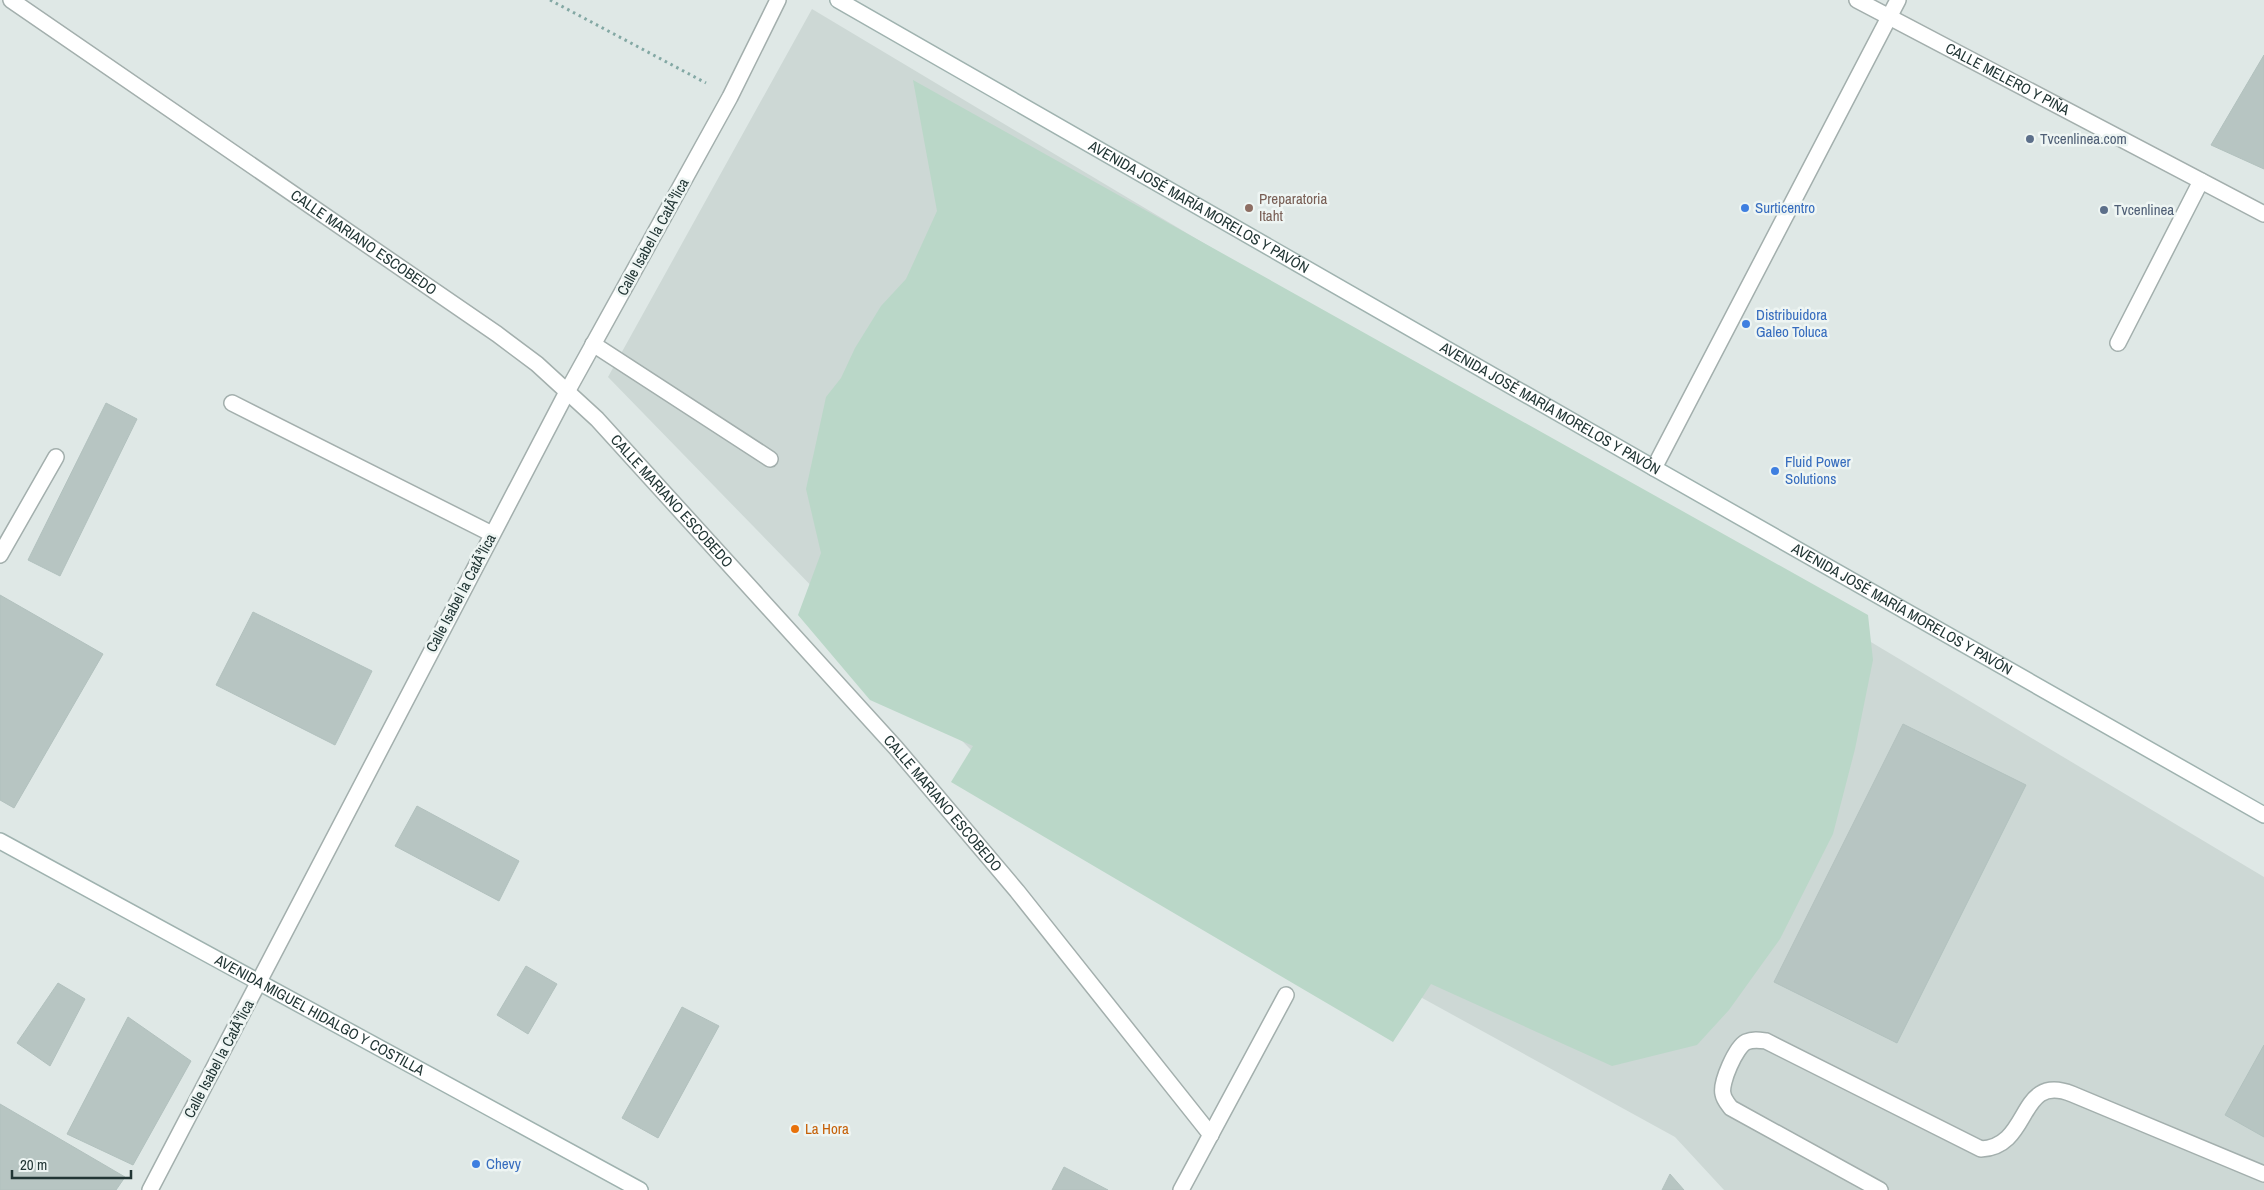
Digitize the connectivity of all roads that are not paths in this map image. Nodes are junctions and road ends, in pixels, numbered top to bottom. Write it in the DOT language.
graph roads {
  1 [pos="11,0"];
  2 [pos="778,0"];
  3 [pos="838,0"];
  4 [pos="1857,0"];
  5 [pos="1898,0"];
  6 [pos="1889,17"];
  7 [pos="2201,181"];
  8 [pos="2264,214"];
  9 [pos="2118,343"];
  10 [pos="593,344"];
  11 [pos="568,390"];
  12 [pos="232,403"];
  13 [pos="56,457"];
  14 [pos="770,460"];
  15 [pos="1654,468"];
  16 [pos="492,534"];
  17 [pos="0,555"];
  18 [pos="2264,815"];
  19 [pos="0,841"];
  20 [pos="260,981"];
  21 [pos="1286,995"];
  22 [pos="1211,1135"];
  23 [pos="2264,1174"];
  24 [pos="150,1190"];
  25 [pos="640,1190"];
  26 [pos="1181,1190"];
  27 [pos="1880,1190"];
  1 -- 11 [label="street, CALLE MARIANO ESCOBEDO"];
  2 -- 10 [label="street, Calle Isabel la CatÃ³lica"];
  3 -- 15 [label="street, AVENIDA JOSÉ MARÍA MORELOS Y PAVÓN"];
  4 -- 6 [label="street, CALLE MELERO Y PIÑA"];
  5 -- 6 [label="street"];
  6 -- 7 [label="street, CALLE MELERO Y PIÑA"];
  6 -- 15 [label="street"];
  7 -- 8 [label="street, CALLE MELERO Y PIÑA"];
  7 -- 9 [label="street"];
  10 -- 11 [label="street, Calle Isabel la CatÃ³lica"];
  10 -- 14 [label="street"];
  11 -- 16 [label="street, Calle Isabel la CatÃ³lica"];
  11 -- 22 [label="street, CALLE MARIANO ESCOBEDO"];
  12 -- 16 [label="street"];
  13 -- 17 [label="street"];
  15 -- 18 [label="street, AVENIDA JOSÉ MARÍA MORELOS Y PAVÓN"];
  16 -- 20 [label="street, Calle Isabel la CatÃ³lica"];
  19 -- 20 [label="street, AVENIDA MIGUEL HIDALGO Y COSTILLA"];
  20 -- 24 [label="street, Calle Isabel la CatÃ³lica"];
  20 -- 25 [label="street, AVENIDA MIGUEL HIDALGO Y COSTILLA"];
  21 -- 22 [label="street"];
  22 -- 26 [label="street"];
  23 -- 27 [label="street"];
}
